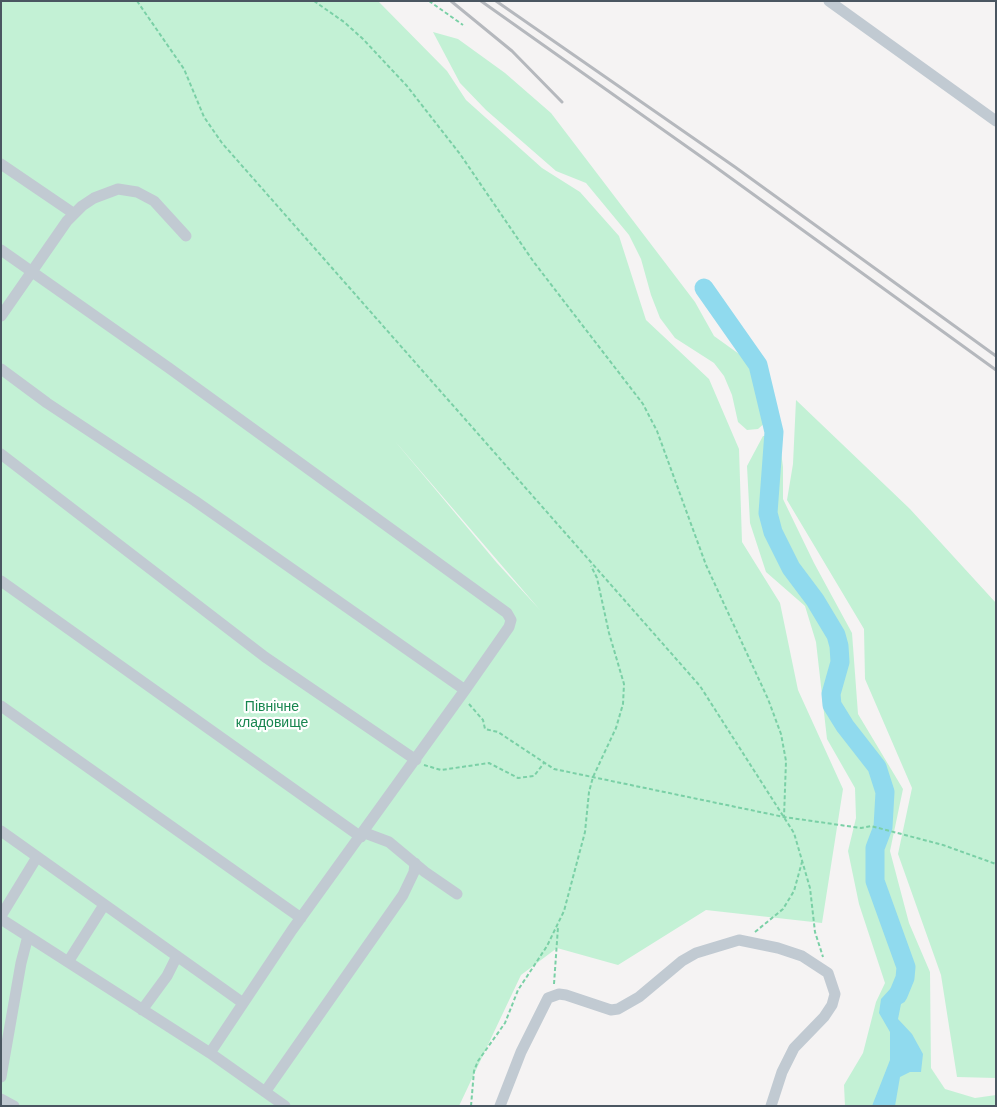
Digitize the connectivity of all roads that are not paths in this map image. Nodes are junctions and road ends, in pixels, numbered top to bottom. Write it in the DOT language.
graph roads {
  1 [pos="829,1"];
  2 [pos="996,120"];
  3 [pos="1,164"];
  4 [pos="74,213"];
  5 [pos="186,236"];
  6 [pos="1,250"];
  7 [pos="32,272"];
  8 [pos="1,316"];
  9 [pos="1,369"];
  10 [pos="1,454"];
  11 [pos="1,581"];
  12 [pos="465,690"];
  13 [pos="1,706"];
  14 [pos="416,760"];
  15 [pos="1,831"];
  16 [pos="363,835"];
  17 [pos="37,857"];
  18 [pos="415,863"];
  19 [pos="457,894"];
  20 [pos="104,905"];
  21 [pos="1,917"];
  22 [pos="301,918"];
  23 [pos="28,936"];
  24 [pos="177,956"];
  25 [pos="68,962"];
  26 [pos="244,1003"];
  27 [pos="142,1010"];
  28 [pos="210,1053"];
  29 [pos="1,1077"];
  30 [pos="265,1092"];
  31 [pos="1,1099"];
  32 [pos="14,1106"];
  33 [pos="285,1106"];
  34 [pos="500,1106"];
  35 [pos="771,1106"];
  1 -- 2 [label="street"];
  3 -- 4 [label="street"];
  4 -- 5 [label="street"];
  4 -- 7 [label="street"];
  6 -- 7 [label="street"];
  7 -- 8 [label="street"];
  7 -- 12 [label="street"];
  9 -- 12 [label="street"];
  10 -- 14 [label="street"];
  11 -- 16 [label="street"];
  12 -- 14 [label="street"];
  13 -- 22 [label="street"];
  14 -- 16 [label="street"];
  15 -- 17 [label="street"];
  16 -- 18 [label="street"];
  16 -- 22 [label="street"];
  17 -- 20 [label="street"];
  17 -- 21 [label="street"];
  18 -- 19 [label="street"];
  18 -- 30 [label="street"];
  20 -- 24 [label="street"];
  20 -- 25 [label="street"];
  21 -- 23 [label="street"];
  22 -- 26 [label="street"];
  23 -- 25 [label="street"];
  23 -- 29 [label="street"];
  24 -- 26 [label="street"];
  24 -- 27 [label="street"];
  25 -- 27 [label="street"];
  26 -- 28 [label="street"];
  27 -- 28 [label="street"];
  28 -- 30 [label="street"];
  30 -- 33 [label="street"];
  31 -- 32 [label="street"];
  34 -- 35 [label="street"];
}
